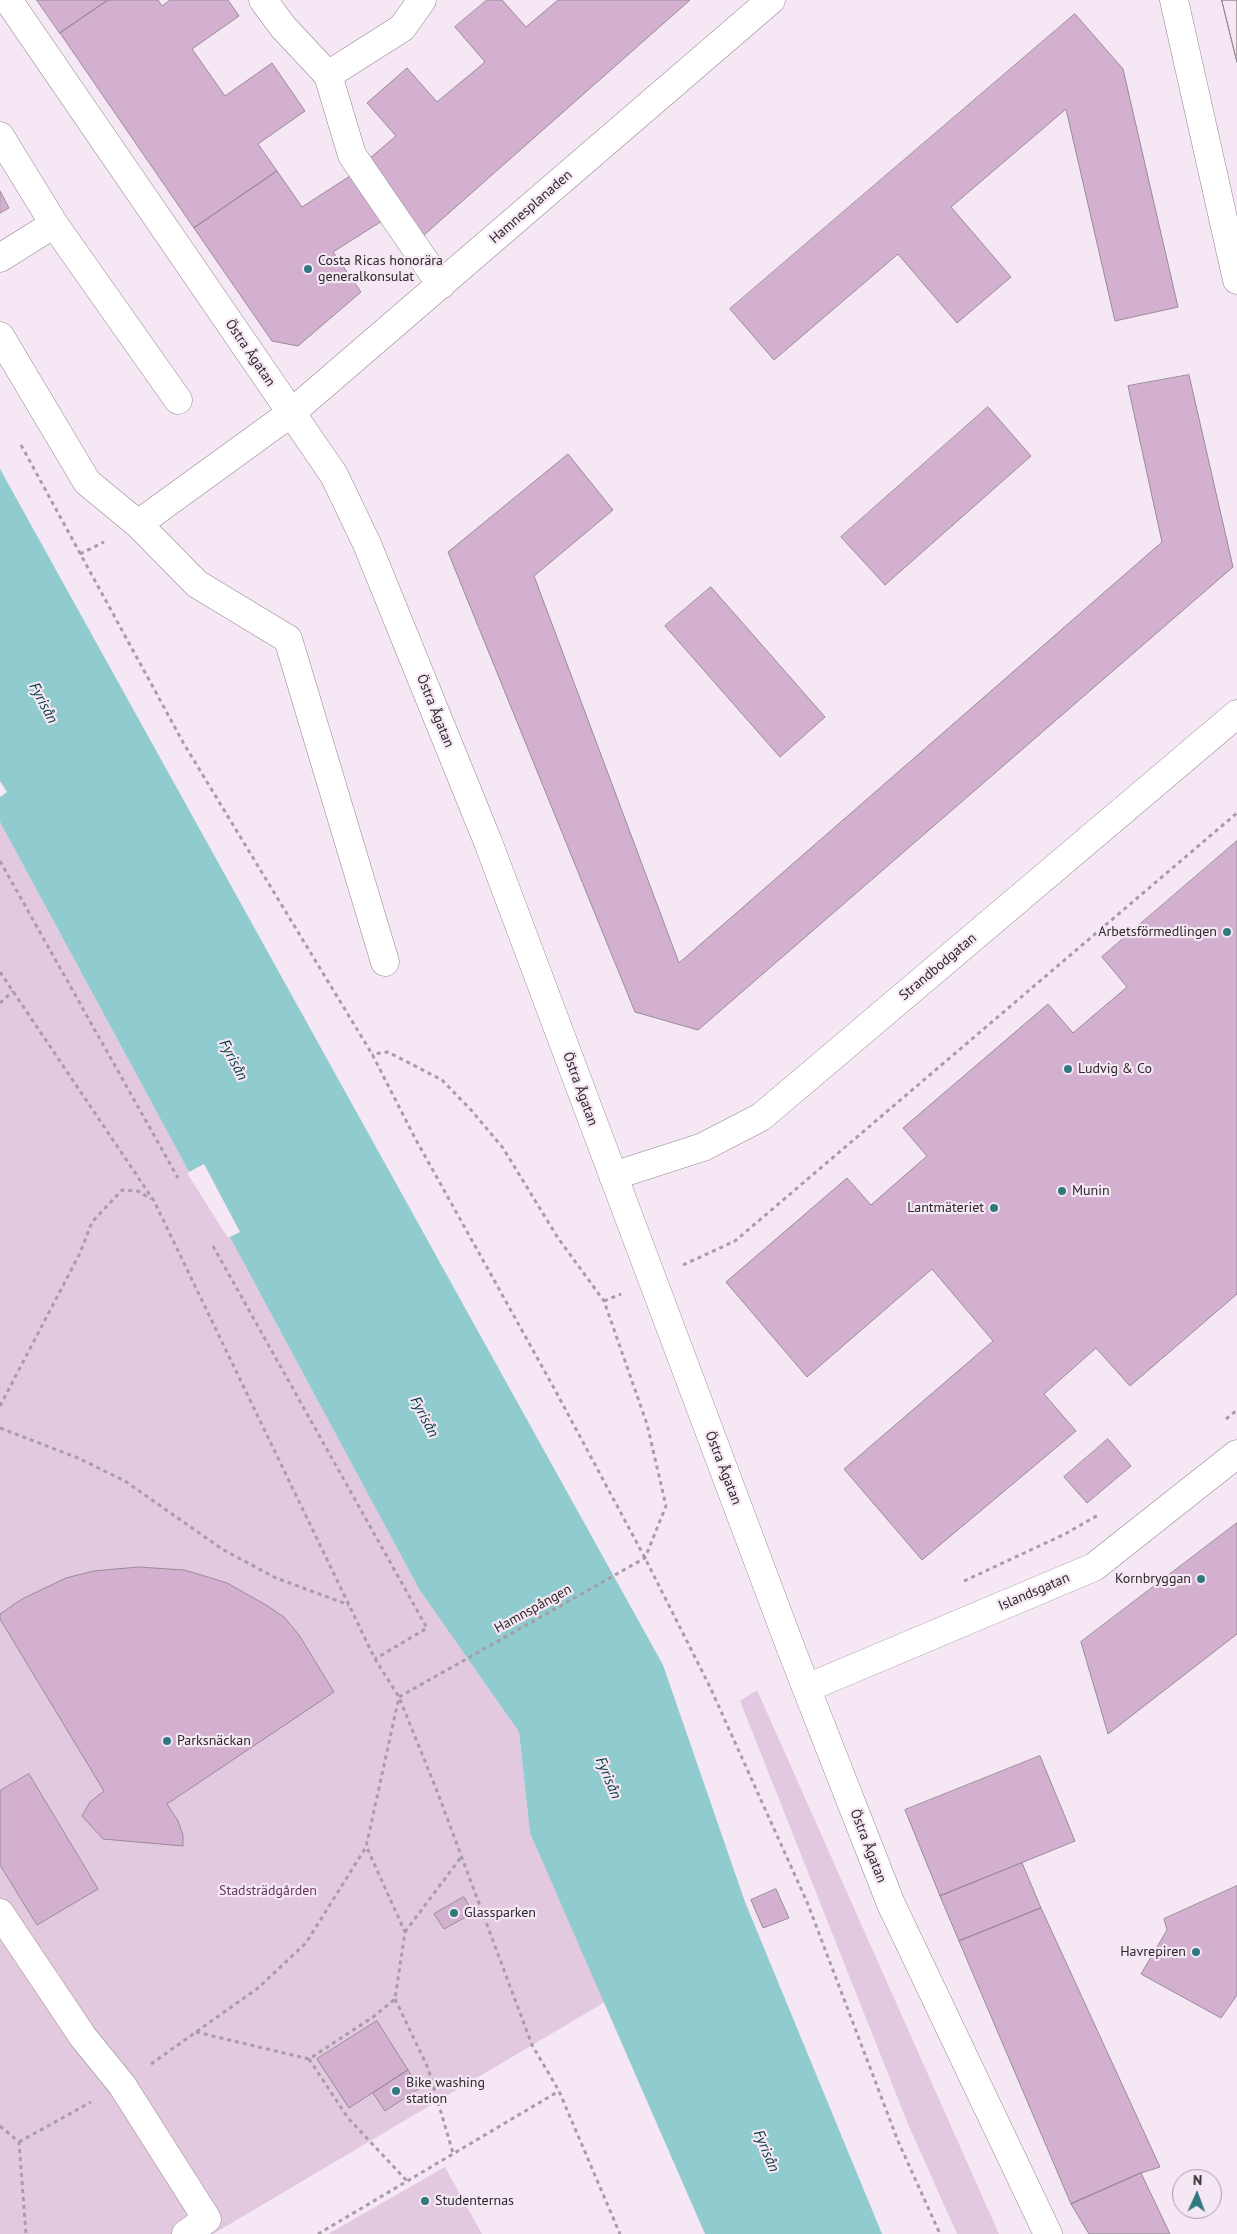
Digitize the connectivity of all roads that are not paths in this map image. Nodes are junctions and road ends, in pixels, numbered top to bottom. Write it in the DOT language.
graph roads {
  1 [pos="8,0"];
  2 [pos="263,0"];
  3 [pos="422,0"];
  4 [pos="771,0"];
  5 [pos="1174,0"];
  6 [pos="328,75"];
  7 [pos="0,136"];
  8 [pos="54,224"];
  9 [pos="0,258"];
  10 [pos="1237,280"];
  11 [pos="441,285"];
  12 [pos="0,336"];
  13 [pos="178,400"];
  14 [pos="291,414"];
  15 [pos="138,524"];
  16 [pos="1237,714"];
  17 [pos="384,962"];
  18 [pos="613,1176"];
  19 [pos="1237,1454"];
  20 [pos="807,1688"];
  21 [pos="0,1913"];
  22 [pos="186,2234"];
  23 [pos="1048,2234"];
  1 -- 14 [label="street, Östra Ågatan"];
  2 -- 6 [label="street"];
  3 -- 6 [label="street"];
  4 -- 11 [label="street, Hamnesplanaden"];
  5 -- 10 [label="street"];
  6 -- 11 [label="street"];
  7 -- 8 [label="street"];
  8 -- 9 [label="street"];
  8 -- 13 [label="street"];
  11 -- 14 [label="street, Hamnesplanaden"];
  12 -- 15 [label="street"];
  14 -- 15 [label="street, Hamnesplanaden"];
  14 -- 18 [label="street, Östra Ågatan"];
  15 -- 17 [label="street"];
  16 -- 18 [label="street, Strandbodgatan"];
  18 -- 20 [label="street, Östra Ågatan"];
  19 -- 20 [label="street, Islandsgatan"];
  20 -- 23 [label="street, Östra Ågatan"];
  21 -- 22 [label="street"];
}
